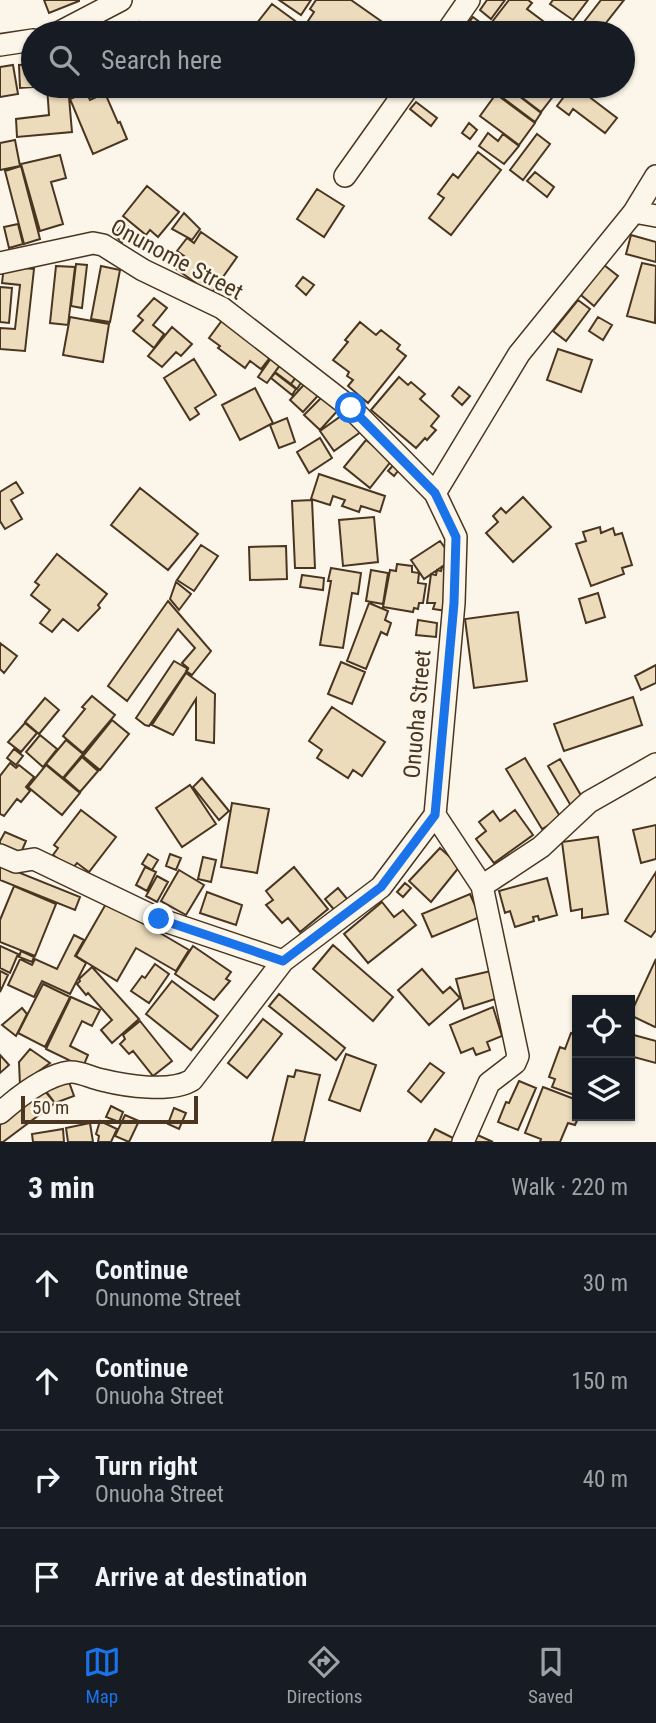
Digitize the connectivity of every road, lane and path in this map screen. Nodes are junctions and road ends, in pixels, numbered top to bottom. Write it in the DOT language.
graph roads {
  1 [pos="121,0"];
  2 [pos="469,0"];
  3 [pos="81,21"];
  4 [pos="454,21"];
  5 [pos="21,42"];
  6 [pos="0,45"];
  7 [pos="400,98"];
  8 [pos="345,176"];
  9 [pos="656,176"];
  10 [pos="634,212"];
  11 [pos="656,216"];
  12 [pos="0,263"];
  13 [pos="435,493"];
  14 [pos="656,764"];
  15 [pos="435,815"];
  16 [pos="0,855"];
  17 [pos="482,886"];
  18 [pos="283,961"];
  19 [pos="0,1113"];
  20 [pos="463,1142"];
  1 -- 3 [label="street"];
  2 -- 4 [label="street"];
  5 -- 6 [label="street"];
  7 -- 8 [label="street"];
  9 -- 10 [label="street"];
  10 -- 11 [label="street"];
  10 -- 13 [label="street"];
  12 -- 13 [label="street, Onunome Street"];
  13 -- 15 [label="street, Onuoha Street"];
  14 -- 17 [label="street"];
  15 -- 17 [label="street"];
  15 -- 18 [label="street"];
  16 -- 18 [label="street"];
  17 -- 20 [label="street"];
  18 -- 19 [label="street"];
}
